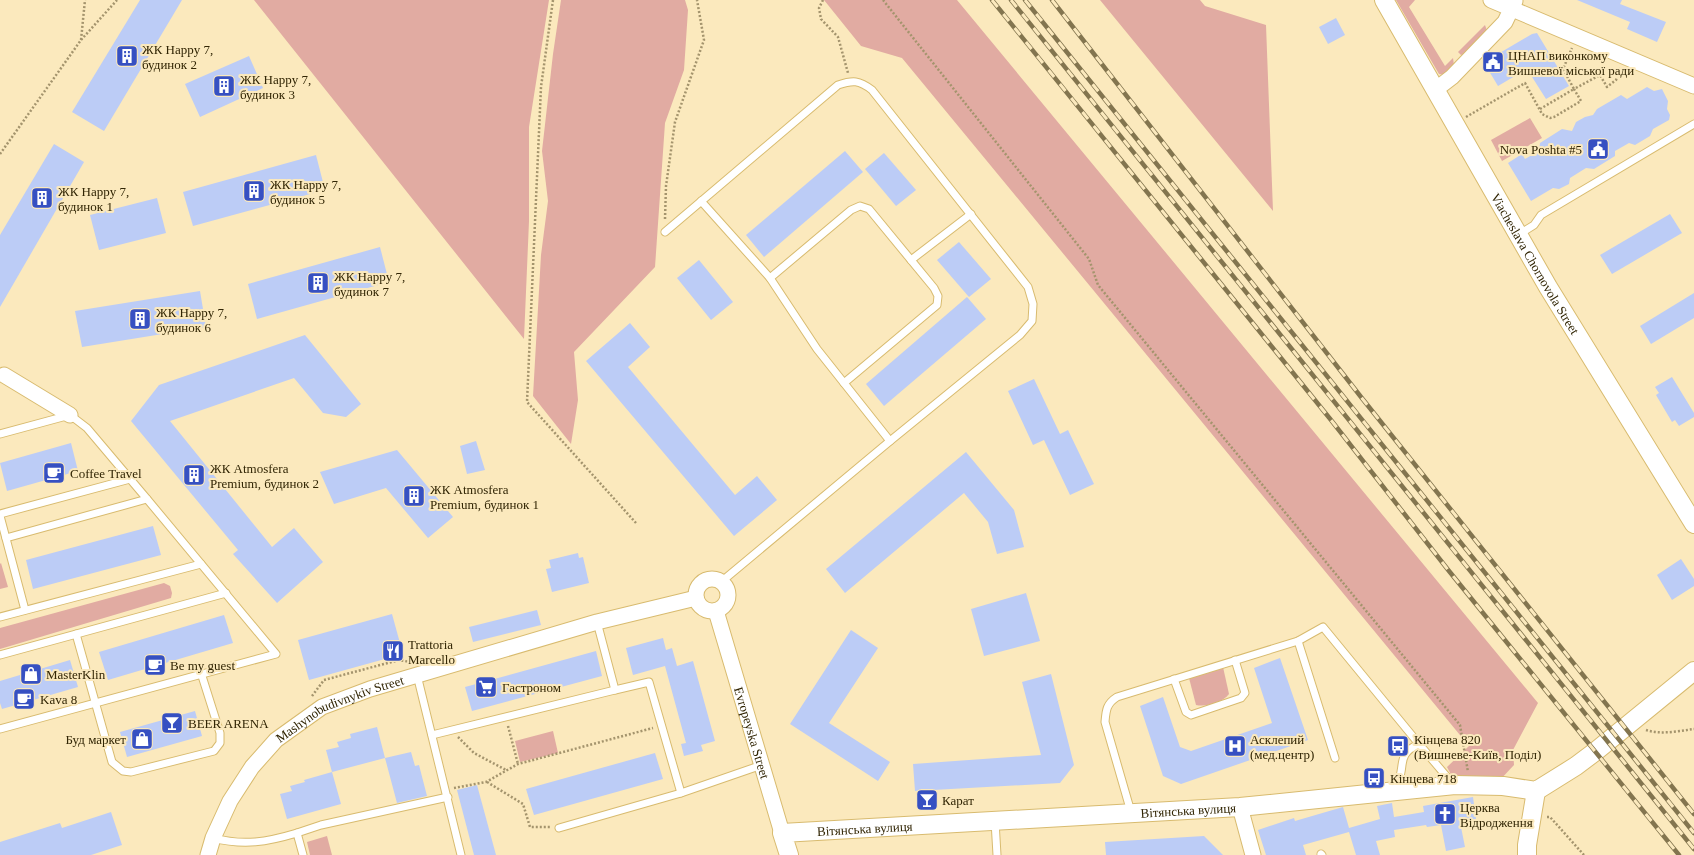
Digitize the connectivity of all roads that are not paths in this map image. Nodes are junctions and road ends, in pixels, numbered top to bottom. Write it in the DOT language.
graph roads {
  1 [pos="1384,0"];
  2 [pos="1491,0"];
  3 [pos="1514,4"];
  4 [pos="1694,86"];
  5 [pos="1436,90"];
  6 [pos="1694,124"];
  7 [pos="701,201"];
  8 [pos="971,214"];
  9 [pos="665,232"];
  10 [pos="1518,235"];
  11 [pos="911,260"];
  12 [pos="770,278"];
  13 [pos="1,377"];
  14 [pos="844,383"];
  15 [pos="70,415"];
  16 [pos="0,434"];
  17 [pos="890,441"];
  18 [pos="130,479"];
  19 [pos="148,499"];
  20 [pos="1691,511"];
  21 [pos="0,515"];
  22 [pos="6,538"];
  23 [pos="201,564"];
  24 [pos="721,582"];
  25 [pos="226,593"];
  26 [pos="696,598"];
  27 [pos="25,610"];
  28 [pos="716,611"];
  29 [pos="0,617"];
  30 [pos="597,622"];
  31 [pos="76,634"];
  32 [pos="1298,641"];
  33 [pos="0,655"];
  34 [pos="1235,660"];
  35 [pos="415,669"];
  36 [pos="1694,671"];
  37 [pos="202,676"];
  38 [pos="1174,679"];
  39 [pos="615,690"];
  40 [pos="95,704"];
  41 [pos="0,729"];
  42 [pos="432,735"];
  43 [pos="1419,744"];
  44 [pos="1335,758"];
  45 [pos="762,765"];
  46 [pos="1462,785"];
  47 [pos="1536,791"];
  48 [pos="447,793"];
  49 [pos="681,793"];
  50 [pos="1385,793"];
  51 [pos="1240,807"];
  52 [pos="1131,812"];
  53 [pos="995,820"];
  54 [pos="559,828"];
  55 [pos="297,833"];
  56 [pos="782,833"];
  57 [pos="213,838"];
  58 [pos="208,855"];
  59 [pos="303,855"];
  60 [pos="461,855"];
  61 [pos="789,855"];
  62 [pos="997,855"];
  63 [pos="1253,855"];
  64 [pos="1526,855"];
  1 -- 5 [label="street, Viacheslava Chornovola Street"];
  2 -- 3 [label="street"];
  3 -- 4 [label="street"];
  3 -- 5 [label="street"];
  5 -- 10 [label="street, Viacheslava Chornovola Street"];
  6 -- 10 [label="lane"];
  7 -- 8 [label="lane"];
  7 -- 9 [label="lane"];
  7 -- 12 [label="lane"];
  8 -- 11 [label="lane"];
  8 -- 17 [label="lane"];
  10 -- 20 [label="street, Viacheslava Chornovola Street"];
  11 -- 12 [label="lane"];
  11 -- 14 [label="lane"];
  12 -- 14 [label="lane"];
  13 -- 15 [label="street"];
  14 -- 17 [label="lane"];
  15 -- 16 [label="lane"];
  15 -- 18 [label="lane"];
  17 -- 24 [label="lane"];
  18 -- 19 [label="lane"];
  18 -- 21 [label="lane"];
  19 -- 22 [label="lane"];
  19 -- 23 [label="lane"];
  21 -- 22 [label="lane"];
  22 -- 27 [label="lane"];
  23 -- 25 [label="lane"];
  23 -- 27 [label="lane"];
  24 -- 26 [label="street"];
  24 -- 28 [label="street"];
  25 -- 31 [label="lane"];
  25 -- 37 [label="lane"];
  26 -- 28 [label="street"];
  26 -- 30 [label="street, Mashynobudivnykiv Street"];
  27 -- 29 [label="lane"];
  28 -- 45 [label="street, Evropeyska Street"];
  30 -- 35 [label="street, Mashynobudivnykiv Street"];
  30 -- 39 [label="lane"];
  31 -- 33 [label="lane"];
  31 -- 40 [label="lane"];
  32 -- 34 [label="lane"];
  32 -- 43 [label="lane"];
  32 -- 44 [label="lane"];
  34 -- 38 [label="lane"];
  34 -- 38 [label="lane"];
  35 -- 42 [label="lane"];
  35 -- 57 [label="street, Mashynobudivnykiv Street"];
  36 -- 47 [label="street"];
  37 -- 40 [label="lane"];
  37 -- 40 [label="lane"];
  38 -- 52 [label="lane"];
  39 -- 42 [label="lane"];
  39 -- 49 [label="lane"];
  40 -- 41 [label="lane"];
  42 -- 48 [label="lane"];
  43 -- 46 [label="lane"];
  43 -- 50 [label="lane"];
  45 -- 49 [label="lane"];
  45 -- 56 [label="street, Evropeyska Street"];
  46 -- 47 [label="street, Вітянська вулиця"];
  46 -- 50 [label="street, Вітянська вулиця"];
  47 -- 64 [label="street"];
  48 -- 55 [label="lane"];
  48 -- 60 [label="lane"];
  49 -- 54 [label="lane"];
  50 -- 51 [label="street, Вітянська вулиця"];
  51 -- 52 [label="street, Вітянська вулиця"];
  51 -- 63 [label="street"];
  52 -- 53 [label="street, Вітянська вулиця"];
  53 -- 56 [label="street, Вітянська вулиця"];
  53 -- 62 [label="lane"];
  55 -- 57 [label="lane"];
  55 -- 59 [label="lane"];
  56 -- 61 [label="street, Evropeyska Street"];
  57 -- 58 [label="street, Mashynobudivnykiv Street"];
}
